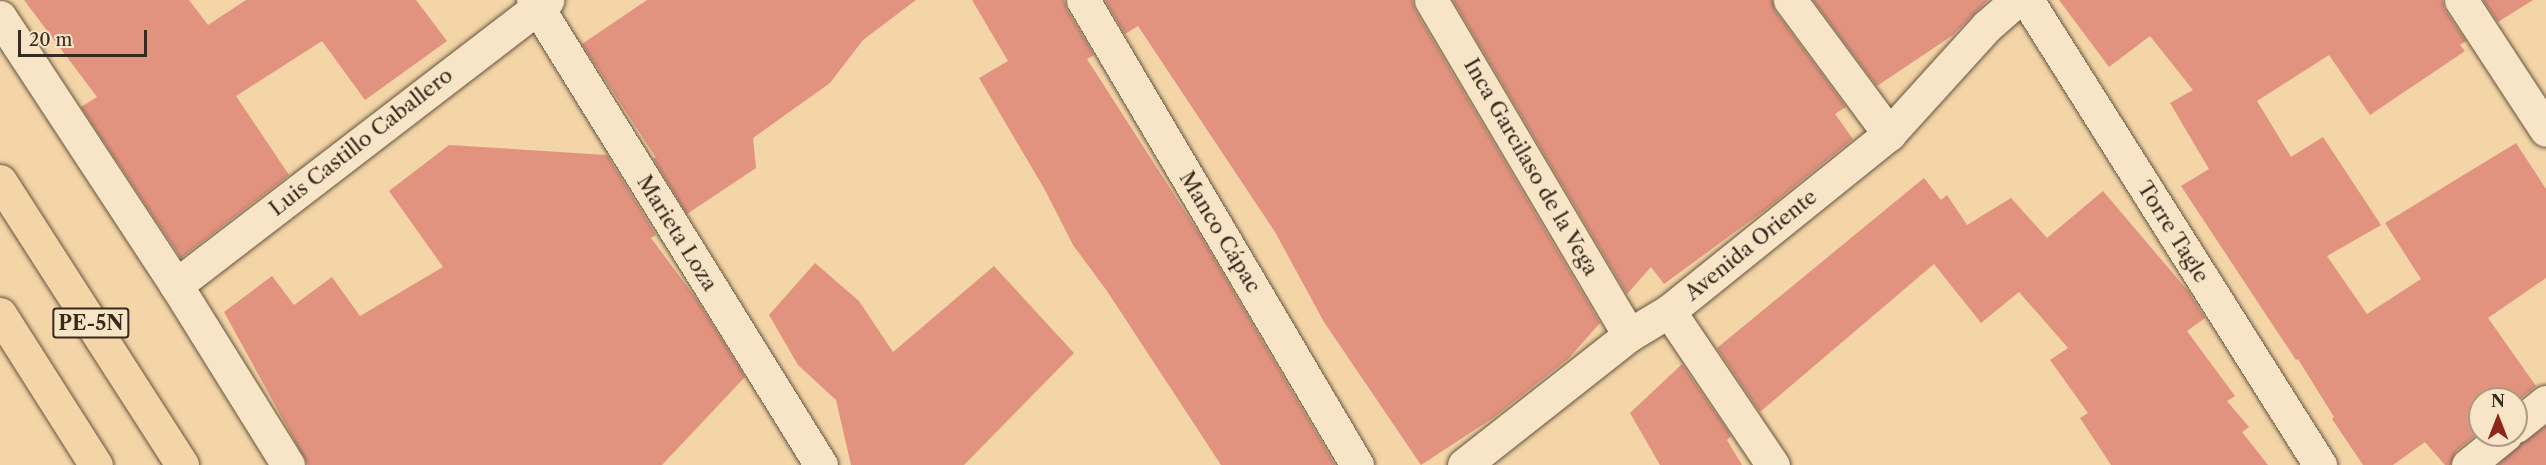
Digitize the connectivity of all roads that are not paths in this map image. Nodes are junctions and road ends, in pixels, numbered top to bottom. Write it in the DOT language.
graph roads {
  1 [pos="1083,0"];
  2 [pos="1431,0"];
  3 [pos="1790,0"];
  4 [pos="2017,0"];
  5 [pos="2027,0"];
  6 [pos="2461,0"];
  7 [pos="539,2"];
  8 [pos="0,17"];
  9 [pos="2546,130"];
  10 [pos="1889,134"];
  11 [pos="0,181"];
  12 [pos="176,285"];
  13 [pos="1669,311"];
  14 [pos="0,314"];
  15 [pos="1629,335"];
  16 [pos="2546,402"];
  17 [pos="2528,416"];
  18 [pos="2490,447"];
  19 [pos="96,465"];
  20 [pos="182,465"];
  21 [pos="288,465"];
  22 [pos="821,465"];
  23 [pos="1357,465"];
  24 [pos="1464,465"];
  25 [pos="1773,465"];
  26 [pos="2320,465"];
  27 [pos="2468,465"];
  1 -- 23 [label="street, Manco Cápac"];
  2 -- 15 [label="street, Inca Garcilaso de la Vega"];
  3 -- 10 [label="street"];
  4 -- 10 [label="street, Avenida Oriente"];
  5 -- 26 [label="street, Torre Tagle"];
  6 -- 9 [label="street"];
  7 -- 12 [label="street, Luis Castillo Caballero"];
  7 -- 22 [label="street, Marieta Loza"];
  8 -- 12 [label="street"];
  10 -- 13 [label="street, Avenida Oriente"];
  11 -- 20 [label="highway, PE-5N"];
  12 -- 21 [label="street"];
  13 -- 15 [label="street, Avenida Oriente"];
  13 -- 25 [label="street"];
  14 -- 19 [label="highway, PE-5N"];
  15 -- 24 [label="street, Avenida Oriente"];
  16 -- 17 [label="street"];
  18 -- 27 [label="street"];
}
